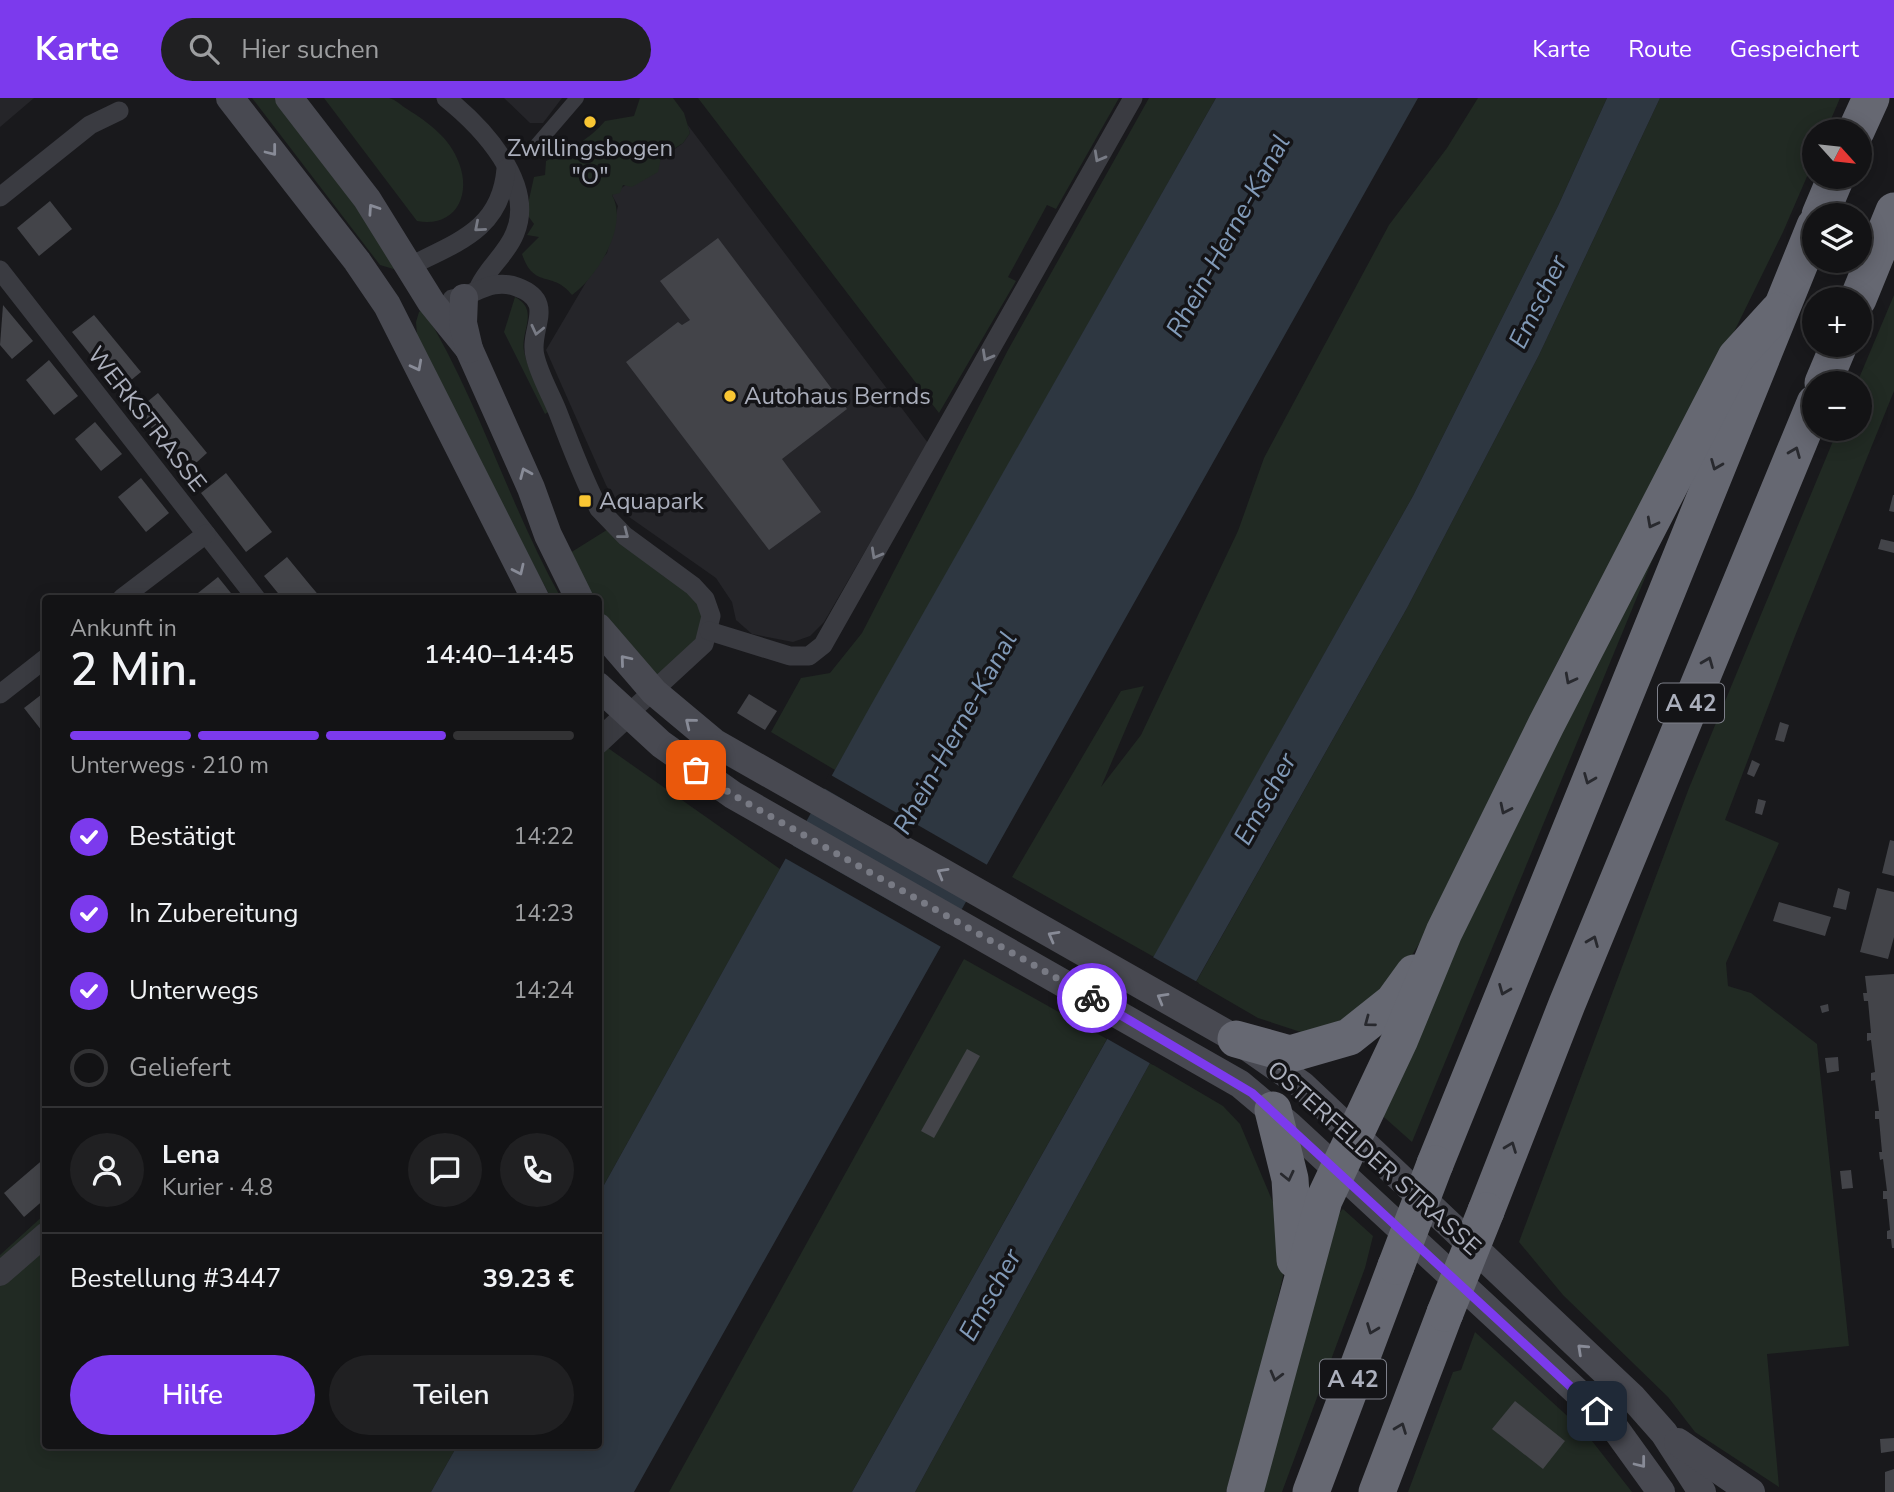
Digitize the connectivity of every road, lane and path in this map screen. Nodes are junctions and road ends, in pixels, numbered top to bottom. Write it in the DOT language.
graph roads {
  1 [pos="230,98"];
  2 [pos="289,98"];
  3 [pos="446,98"];
  4 [pos="577,98"];
  5 [pos="1133,98"];
  6 [pos="1871,98"];
  7 [pos="119,111"];
  8 [pos="1861,119"];
  9 [pos="534,148"];
  10 [pos="506,167"];
  11 [pos="0,198"];
  12 [pos="1894,211"];
  13 [pos="1802,256"];
  14 [pos="410,266"];
  15 [pos="0,270"];
  16 [pos="1863,287"];
  17 [pos="472,293"];
  18 [pos="431,302"];
  19 [pos="387,305"];
  20 [pos="1778,311"];
  21 [pos="468,349"];
  22 [pos="1802,435"];
  23 [pos="206,534"];
  24 [pos="126,595"];
  25 [pos="254,595"];
  26 [pos="533,595"];
  27 [pos="578,595"];
  28 [pos="709,631"];
  29 [pos="602,632"];
  30 [pos="42,661"];
  31 [pos="602,690"];
  32 [pos="654,692"];
  33 [pos="0,694"];
  34 [pos="627,715"];
  35 [pos="602,738"];
  36 [pos="1444,932"];
  37 [pos="1228,1035"];
  38 [pos="1273,1110"];
  39 [pos="1355,1134"];
  40 [pos="1337,1170"];
  41 [pos="42,1237"];
  42 [pos="0,1274"];
  43 [pos="1293,1310"];
  44 [pos="1664,1433"];
  45 [pos="1245,1492"];
  46 [pos="1311,1492"];
  47 [pos="1377,1492"];
  48 [pos="1661,1492"];
  49 [pos="1702,1492"];
  50 [pos="1751,1492"];
  1 -- 19 [label="main road, one-way"];
  14 -- 2 [label="main road, one-way"];
  3 -- 10 [label="street"];
  4 -- 9 [label="street"];
  5 -- 28 [label="street, one-way"];
  6 -- 8 [label="highway"];
  7 -- 11 [label="street"];
  10 -- 14 [label="street, one-way"];
  10 -- 17 [label="street"];
  12 -- 16 [label="highway"];
  13 -- 20 [label="highway, A 42"];
  14 -- 18 [label="main road"];
  14 -- 19 [label="main road"];
  15 -- 23 [label="street, WERKSTRASSE"];
  17 -- 18 [label="street"];
  17 -- 21 [label="main road"];
  17 -- 28 [label="street, one-way"];
  18 -- 19 [label="main road"];
  18 -- 21 [label="main road"];
  19 -- 26 [label="main road, one-way"];
  20 -- 36 [label="highway, one-way"];
  20 -- 46 [label="highway, A 42, one-way, bridge"];
  27 -- 21 [label="main road, one-way"];
  47 -- 22 [label="highway, A 42, one-way, bridge"];
  23 -- 24 [label="street"];
  23 -- 25 [label="street, WERKSTRASSE"];
  28 -- 32 [label="street"];
  32 -- 29 [label="main road, OSTERFELDER STRASSE, one-way"];
  30 -- 33 [label="street"];
  31 -- 34 [label="main road, OSTERFELDER STRASSE"];
  32 -- 34 [label="street"];
  37 -- 32 [label="main road, OSTERFELDER STRASSE, one-way"];
  34 -- 35 [label="street"];
  34 -- 38 [label="main road, OSTERFELDER STRASSE"];
  36 -- 37 [label="highway, one-way"];
  36 -- 39 [label="highway"];
  37 -- 39 [label="main road, OSTERFELDER STRASSE"];
  38 -- 40 [label="main road, OSTERFELDER STRASSE"];
  38 -- 43 [label="highway, one-way"];
  39 -- 40 [label="highway"];
  44 -- 39 [label="main road, OSTERFELDER STRASSE, one-way"];
  40 -- 43 [label="highway"];
  40 -- 48 [label="main road, OSTERFELDER STRASSE, one-way"];
  41 -- 42 [label="street"];
  43 -- 45 [label="highway, one-way"];
  44 -- 49 [label="main road, OSTERFELDER STRASSE"];
  44 -- 50 [label="main road, OSTERFELDER STRASSE"];
}
